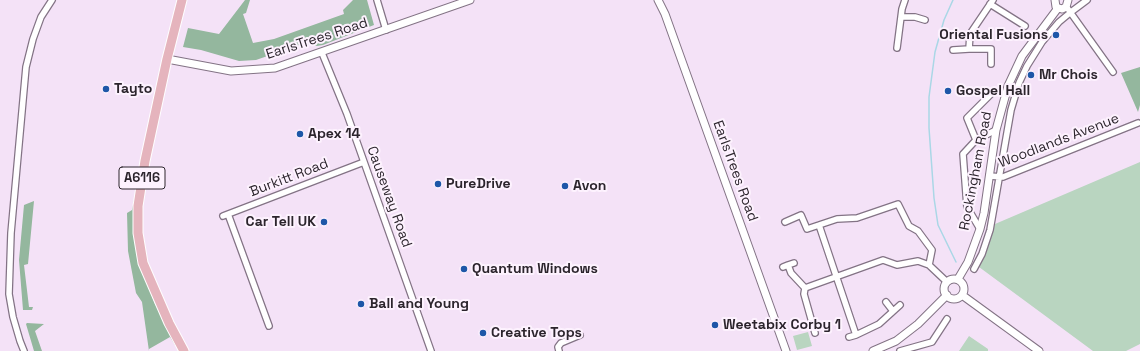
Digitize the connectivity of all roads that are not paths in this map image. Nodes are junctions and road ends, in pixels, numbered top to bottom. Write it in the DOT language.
graph roads {
  1 [pos="52,0"];
  2 [pos="182,0"];
  3 [pos="377,0"];
  4 [pos="470,0"];
  5 [pos="658,0"];
  6 [pos="905,0"];
  7 [pos="1054,0"];
  8 [pos="1087,0"];
  9 [pos="991,2"];
  10 [pos="1068,6"];
  11 [pos="1058,8"];
  12 [pos="901,17"];
  13 [pos="925,20"];
  14 [pos="1025,26"];
  15 [pos="386,30"];
  16 [pos="898,48"];
  17 [pos="969,49"];
  18 [pos="1027,49"];
  19 [pos="953,50"];
  20 [pos="322,53"];
  21 [pos="1034,54"];
  22 [pos="167,59"];
  23 [pos="991,64"];
  24 [pos="1113,72"];
  25 [pos="991,94"];
  26 [pos="1138,123"];
  27 [pos="996,130"];
  28 [pos="976,140"];
  29 [pos="364,162"];
  30 [pos="989,176"];
  31 [pos="1000,178"];
  32 [pos="785,222"];
  33 [pos="819,225"];
  34 [pos="980,229"];
  35 [pos="788,265"];
  36 [pos="929,265"];
  37 [pos="974,269"];
  38 [pos="837,276"];
  39 [pos="958,280"];
  40 [pos="948,282"];
  41 [pos="805,288"];
  42 [pos="962,294"];
  43 [pos="947,295"];
  44 [pos="886,302"];
  45 [pos="900,305"];
  46 [pos="893,311"];
  47 [pos="947,319"];
  48 [pos="269,326"];
  49 [pos="815,333"];
  50 [pos="580,335"];
  51 [pos="856,335"];
  52 [pos="849,337"];
  53 [pos="1035,350"];
  54 [pos="24,351"];
  55 [pos="184,351"];
  56 [pos="431,351"];
  57 [pos="560,351"];
  58 [pos="786,351"];
  59 [pos="873,351"];
  60 [pos="900,351"];
  1 -- 54 [label="street"];
  2 -- 22 [label="main road, A6116"];
  3 -- 15 [label="street"];
  4 -- 15 [label="street, EarlsTrees Road"];
  5 -- 58 [label="street, EarlsTrees Road"];
  6 -- 12 [label="street"];
  7 -- 11 [label="street"];
  8 -- 10 [label="street"];
  9 -- 14 [label="street"];
  9 -- 17 [label="street"];
  10 -- 11 [label="street"];
  10 -- 21 [label="street"];
  10 -- 24 [label="street"];
  11 -- 18 [label="street, Rockingham Road"];
  12 -- 13 [label="street"];
  12 -- 16 [label="street"];
  15 -- 20 [label="street, EarlsTrees Road"];
  17 -- 19 [label="street"];
  17 -- 23 [label="street"];
  18 -- 21 [label="street"];
  18 -- 27 [label="street, Rockingham Road"];
  20 -- 22 [label="street, EarlsTrees Road"];
  20 -- 29 [label="street, Causeway Road"];
  21 -- 31 [label="street"];
  22 -- 55 [label="main road, A6116"];
  25 -- 28 [label="street"];
  26 -- 31 [label="street, Woodlands Avenue"];
  27 -- 28 [label="street"];
  27 -- 30 [label="street, Rockingham Road"];
  28 -- 34 [label="street"];
  29 -- 48 [label="street, Burkitt Road"];
  29 -- 56 [label="street, Causeway Road"];
  30 -- 31 [label="street, Woodlands Avenue"];
  30 -- 34 [label="street, Rockingham Road"];
  31 -- 37 [label="street"];
  32 -- 33 [label="street"];
  33 -- 36 [label="street"];
  33 -- 38 [label="street"];
  34 -- 39 [label="street, Rockingham Road"];
  35 -- 41 [label="street"];
  36 -- 38 [label="street"];
  36 -- 40 [label="street"];
  38 -- 41 [label="street"];
  38 -- 51 [label="street"];
  39 -- 40 [label="street"];
  39 -- 42 [label="street"];
  40 -- 43 [label="street"];
  41 -- 49 [label="street"];
  42 -- 43 [label="street"];
  42 -- 53 [label="street"];
  43 -- 59 [label="street"];
  44 -- 46 [label="street"];
  45 -- 46 [label="street"];
  46 -- 51 [label="street"];
  47 -- 60 [label="street"];
  50 -- 57 [label="street"];
  51 -- 52 [label="street"];
}
